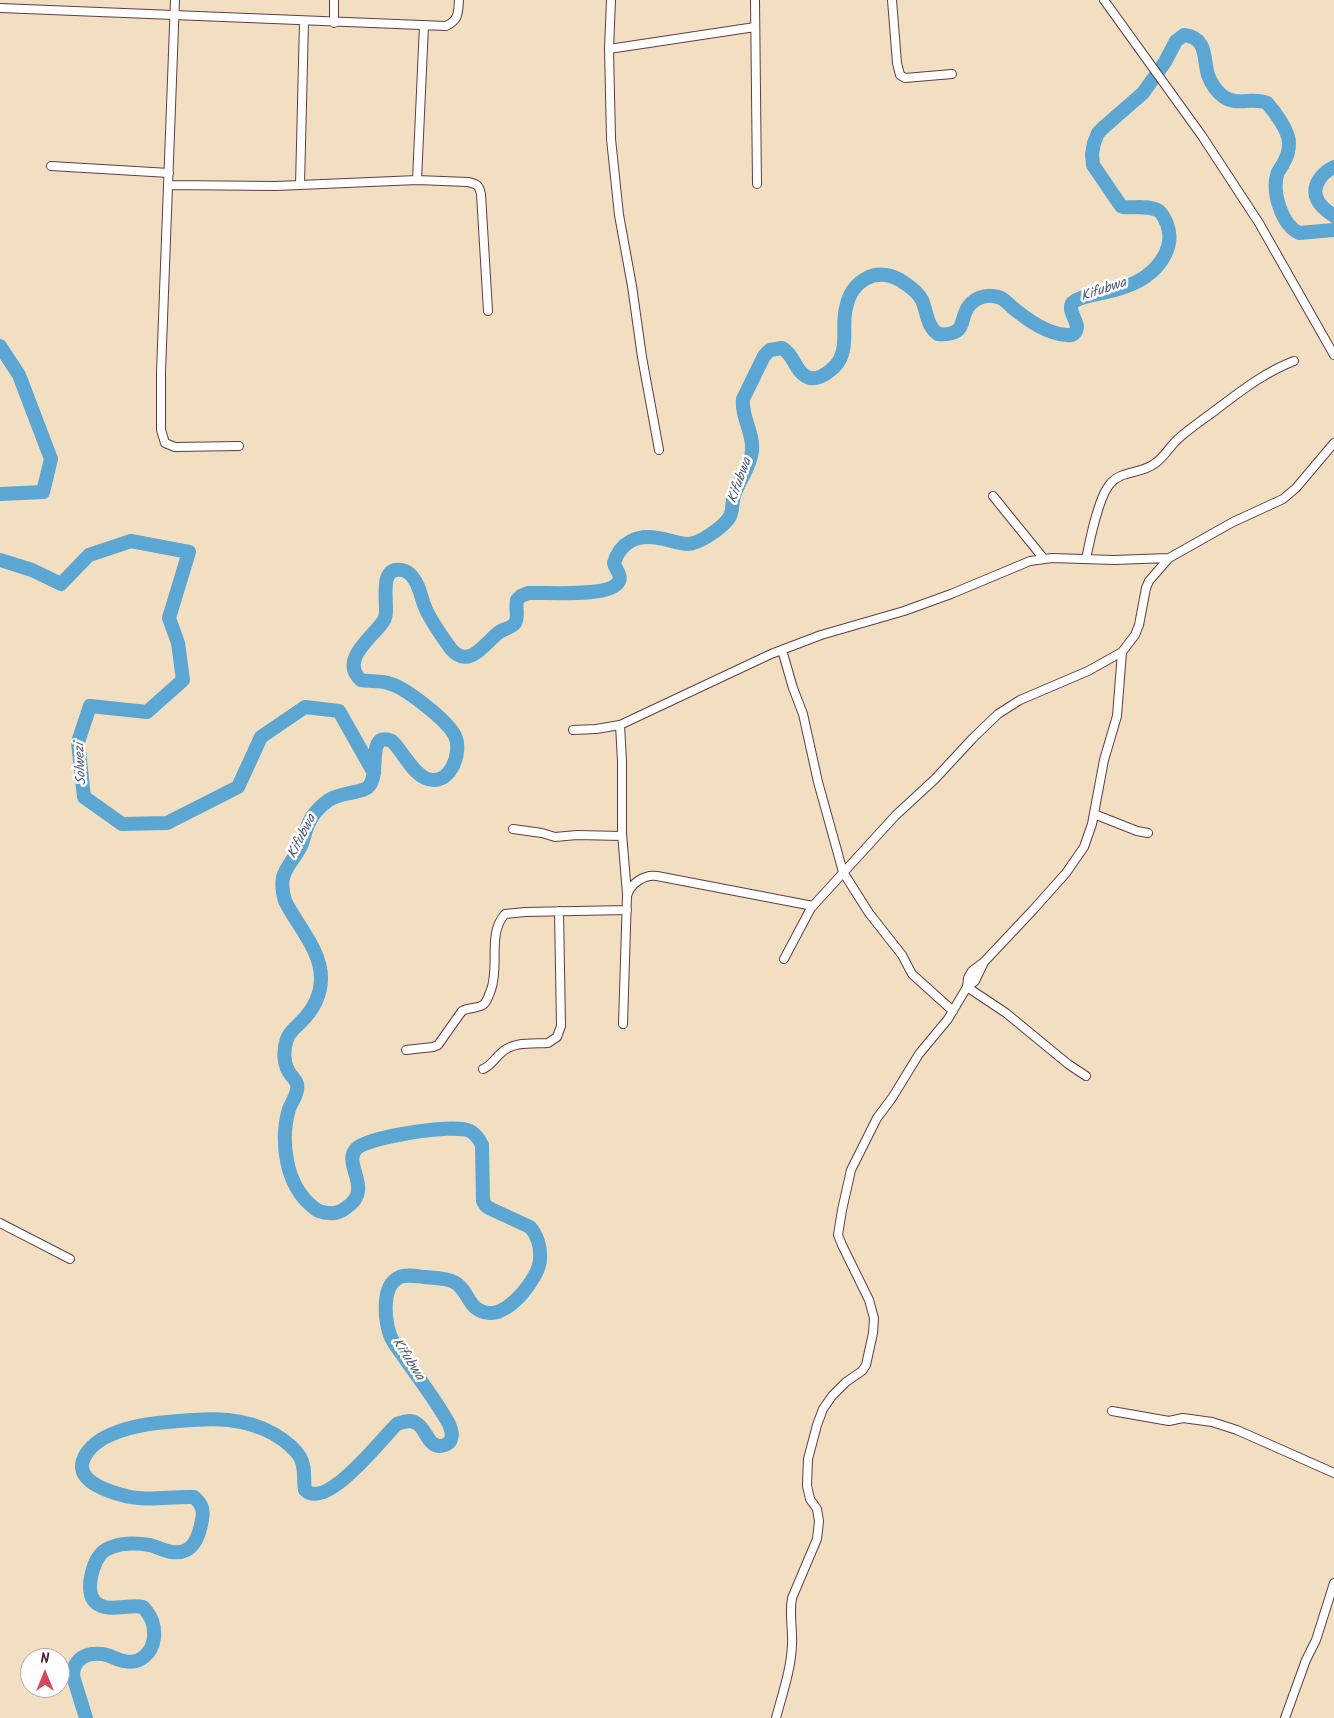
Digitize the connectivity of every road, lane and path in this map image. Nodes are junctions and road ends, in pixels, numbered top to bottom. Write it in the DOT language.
graph roads {
  1 [pos="18,0"];
  2 [pos="174,0"];
  3 [pos="334,0"];
  4 [pos="459,0"];
  5 [pos="611,0"];
  6 [pos="755,0"];
  7 [pos="892,0"];
  8 [pos="1104,0"];
  9 [pos="0,8"];
  10 [pos="17,9"];
  11 [pos="174,16"];
  12 [pos="304,22"];
  13 [pos="334,23"];
  14 [pos="424,25"];
  15 [pos="755,27"];
  16 [pos="609,48"];
  17 [pos="952,74"];
  18 [pos="51,166"];
  19 [pos="169,173"];
  20 [pos="417,180"];
  21 [pos="757,184"];
  22 [pos="168,185"];
  23 [pos="300,185"];
  24 [pos="488,311"];
  25 [pos="1334,355"];
  26 [pos="1294,361"];
  27 [pos="1334,443"];
  28 [pos="239,446"];
  29 [pos="659,450"];
  30 [pos="993,496"];
  31 [pos="1169,558"];
  32 [pos="1044,559"];
  33 [pos="1086,559"];
  34 [pos="782,650"];
  35 [pos="1122,652"];
  36 [pos="620,725"];
  37 [pos="573,730"];
  38 [pos="1094,814"];
  39 [pos="513,829"];
  40 [pos="1148,833"];
  41 [pos="622,836"];
  42 [pos="843,872"];
  43 [pos="627,896"];
  44 [pos="813,906"];
  45 [pos="626,910"];
  46 [pos="559,911"];
  47 [pos="784,959"];
  48 [pos="967,987"];
  49 [pos="953,1010"];
  50 [pos="623,1024"];
  51 [pos="406,1050"];
  52 [pos="483,1070"];
  53 [pos="1086,1076"];
  54 [pos="0,1223"];
  55 [pos="70,1259"];
  56 [pos="1112,1411"];
  57 [pos="1334,1473"];
  58 [pos="1334,1583"];
  59 [pos="776,1718"];
  60 [pos="1285,1718"];
  1 -- 10 [label="street"];
  2 -- 11 [label="street"];
  3 -- 13 [label="street"];
  4 -- 14 [label="street"];
  5 -- 16 [label="street"];
  6 -- 15 [label="street"];
  7 -- 17 [label="street"];
  8 -- 25 [label="street"];
  9 -- 10 [label="street"];
  10 -- 11 [label="street"];
  11 -- 12 [label="street"];
  11 -- 19 [label="street"];
  12 -- 13 [label="street"];
  12 -- 23 [label="street"];
  13 -- 14 [label="street"];
  14 -- 20 [label="street"];
  15 -- 16 [label="street"];
  15 -- 21 [label="street"];
  16 -- 29 [label="street"];
  18 -- 19 [label="street"];
  19 -- 22 [label="street"];
  20 -- 23 [label="street"];
  20 -- 24 [label="street"];
  22 -- 23 [label="street"];
  22 -- 28 [label="street"];
  26 -- 33 [label="street"];
  27 -- 31 [label="street"];
  30 -- 32 [label="street"];
  31 -- 33 [label="street"];
  31 -- 35 [label="street"];
  32 -- 33 [label="street"];
  32 -- 34 [label="street"];
  34 -- 36 [label="street"];
  34 -- 42 [label="street"];
  35 -- 38 [label="street"];
  35 -- 42 [label="street"];
  36 -- 37 [label="street"];
  36 -- 41 [label="street"];
  38 -- 40 [label="street"];
  38 -- 48 [label="street"];
  39 -- 41 [label="street"];
  41 -- 43 [label="street"];
  42 -- 44 [label="street"];
  42 -- 49 [label="street"];
  43 -- 44 [label="street"];
  43 -- 45 [label="street"];
  44 -- 47 [label="street"];
  45 -- 46 [label="street"];
  45 -- 50 [label="street"];
  46 -- 51 [label="street"];
  46 -- 52 [label="street"];
  48 -- 49 [label="street"];
  48 -- 53 [label="street"];
  49 -- 59 [label="street"];
  54 -- 55 [label="street"];
  56 -- 57 [label="street"];
  58 -- 60 [label="street"];
}
